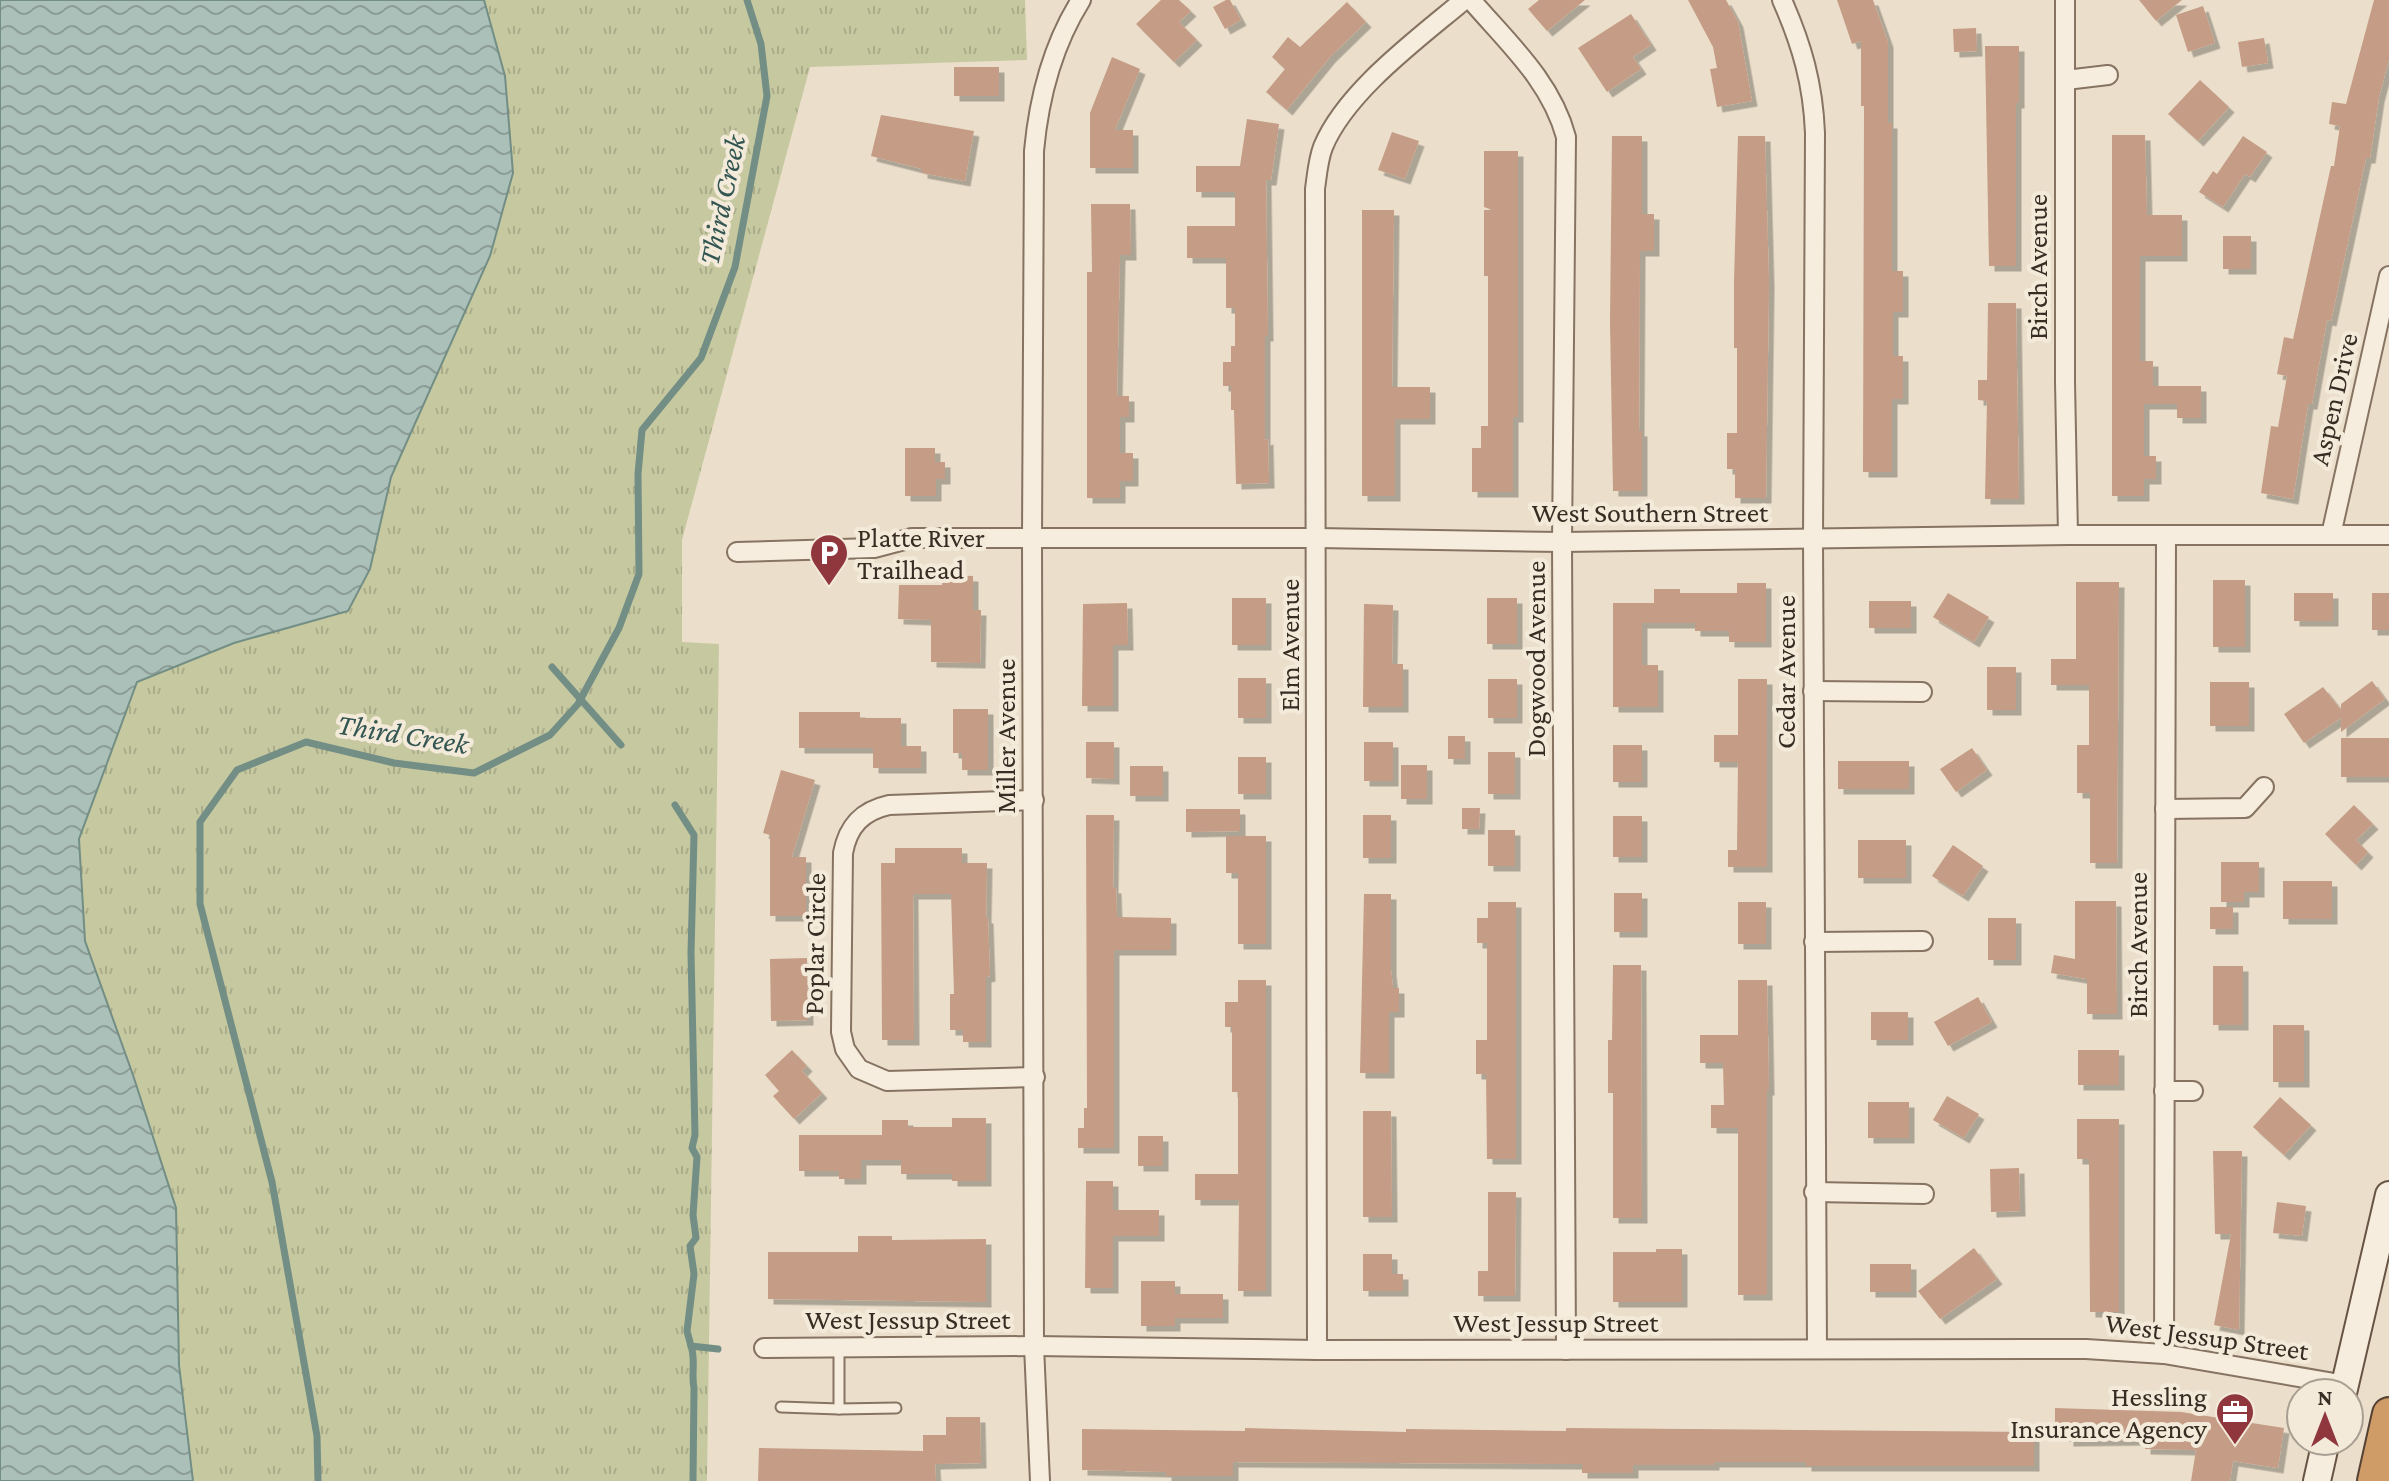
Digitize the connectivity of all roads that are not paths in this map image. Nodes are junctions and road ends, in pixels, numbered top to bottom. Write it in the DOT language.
graph roads {
  1 [pos="1081,0"];
  2 [pos="1464,0"];
  3 [pos="1471,0"];
  4 [pos="1782,0"];
  5 [pos="2065,0"];
  6 [pos="2108,75"];
  7 [pos="2066,80"];
  8 [pos="2389,276"];
  9 [pos="2068,535"];
  10 [pos="2331,535"];
  11 [pos="2389,535"];
  12 [pos="2166,536"];
  13 [pos="1032,538"];
  14 [pos="1317,538"];
  15 [pos="1813,539"];
  16 [pos="1562,542"];
  17 [pos="737,552"];
  18 [pos="1813,691"];
  19 [pos="1922,692"];
  20 [pos="2264,787"];
  21 [pos="1034,800"];
  22 [pos="2165,809"];
  23 [pos="1923,941"];
  24 [pos="1814,942"];
  25 [pos="1035,1077"];
  26 [pos="2164,1091"];
  27 [pos="2193,1091"];
  28 [pos="1814,1192"];
  29 [pos="1924,1194"];
  30 [pos="2389,1195"];
  31 [pos="1034,1346"];
  32 [pos="764,1348"];
  33 [pos="839,1348"];
  34 [pos="1817,1349"];
  35 [pos="1317,1350"];
  36 [pos="1566,1350"];
  37 [pos="2164,1354"];
  38 [pos="2347,1377"];
  39 [pos="2285,1378"];
  40 [pos="781,1407"];
  41 [pos="896,1408"];
  42 [pos="839,1409"];
  43 [pos="2389,1414"];
  44 [pos="2322,1457"];
  45 [pos="1040,1481"];
  46 [pos="2317,1481"];
  47 [pos="2374,1481"];
  1 -- 13 [label="street, Miller Avenue"];
  2 -- 14 [label="street, Elm Avenue"];
  3 -- 16 [label="street, Dogwood Avenue"];
  4 -- 15 [label="street, Cedar Avenue"];
  5 -- 7 [label="street, Birch Avenue"];
  6 -- 7 [label="street"];
  7 -- 9 [label="street, Birch Avenue"];
  8 -- 10 [label="street, Aspen Drive"];
  9 -- 12 [label="street, West Southern Street"];
  9 -- 15 [label="street, West Southern Street"];
  10 -- 11 [label="street, West Southern Street"];
  10 -- 12 [label="street, West Southern Street"];
  12 -- 22 [label="street, Birch Avenue"];
  13 -- 14 [label="street, West Southern Street"];
  13 -- 17 [label="street, West Southern Street"];
  13 -- 21 [label="street, Miller Avenue"];
  14 -- 16 [label="street, West Southern Street"];
  14 -- 35 [label="street, Elm Avenue"];
  15 -- 16 [label="street, West Southern Street"];
  15 -- 18 [label="street, Cedar Avenue"];
  16 -- 36 [label="street, Dogwood Avenue"];
  18 -- 19 [label="street"];
  18 -- 24 [label="street, Cedar Avenue"];
  20 -- 22 [label="street"];
  21 -- 25 [label="street, Miller Avenue"];
  21 -- 25 [label="street, Poplar Circle"];
  22 -- 26 [label="street, Birch Avenue"];
  23 -- 24 [label="street"];
  24 -- 28 [label="street, Cedar Avenue"];
  25 -- 31 [label="street, Miller Avenue"];
  26 -- 27 [label="street"];
  26 -- 37 [label="street, Birch Avenue"];
  28 -- 29 [label="street"];
  28 -- 34 [label="street, Cedar Avenue"];
  30 -- 38 [label="street"];
  31 -- 33 [label="street, West Jessup Street"];
  31 -- 35 [label="street, West Jessup Street"];
  31 -- 45 [label="street, Miller Avenue"];
  32 -- 33 [label="street, West Jessup Street"];
  33 -- 42 [label="lane"];
  34 -- 36 [label="street, West Jessup Street"];
  34 -- 37 [label="street, West Jessup Street"];
  35 -- 36 [label="street, West Jessup Street"];
  37 -- 39 [label="street, West Jessup Street"];
  40 -- 42 [label="lane"];
  41 -- 42 [label="lane"];
  43 -- 47 [label="highway"];
  44 -- 46 [label="street"];
}
